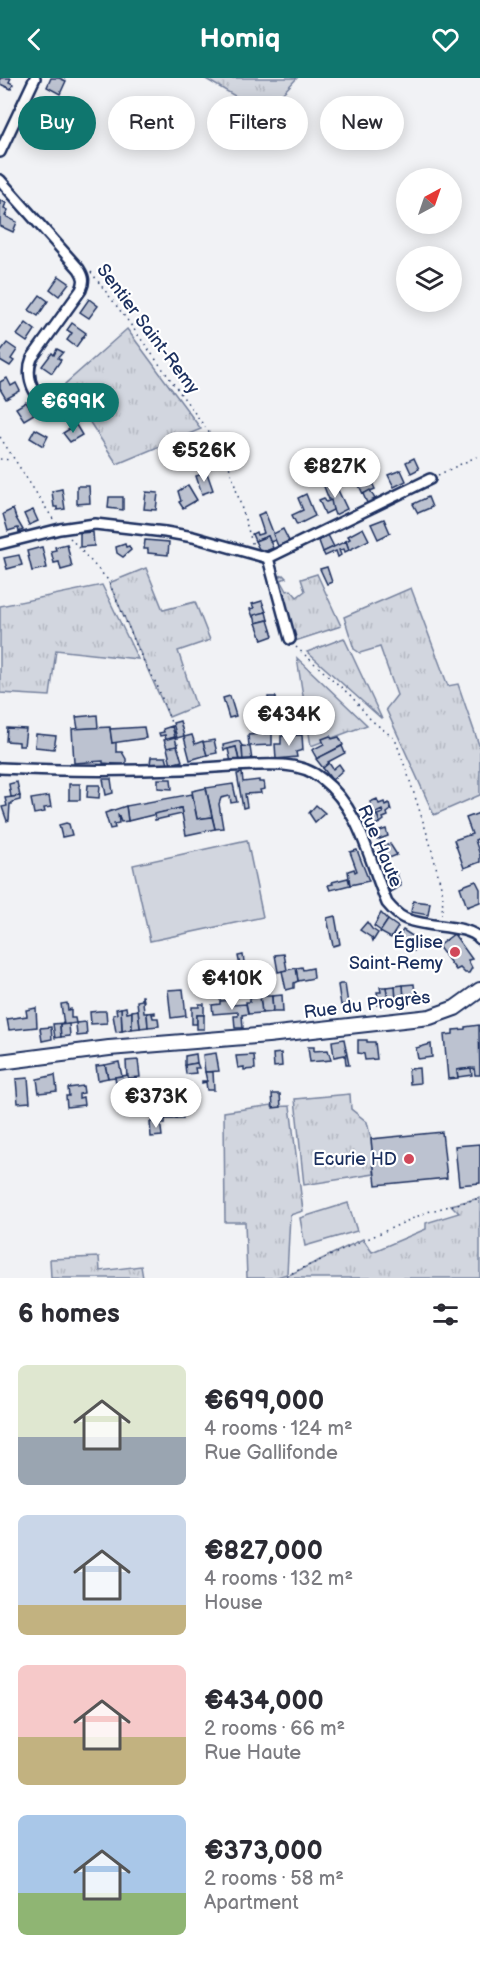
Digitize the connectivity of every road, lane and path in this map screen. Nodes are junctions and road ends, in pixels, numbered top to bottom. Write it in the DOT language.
graph roads {
  1 [pos="35,78"];
  2 [pos="0,152"];
  3 [pos="0,180"];
  4 [pos="85,266"];
  5 [pos="58,407"];
  6 [pos="0,437"];
  7 [pos="480,455"];
  8 [pos="0,459"];
  9 [pos="13,460"];
  10 [pos="430,479"];
  11 [pos="60,529"];
  12 [pos="0,544"];
  13 [pos="254,555"];
  14 [pos="268,558"];
  15 [pos="290,639"];
  16 [pos="0,768"];
  17 [pos="183,769"];
  18 [pos="440,927"];
  19 [pos="479,935"];
  20 [pos="480,990"];
  21 [pos="0,1062"];
  22 [pos="480,1198"];
  23 [pos="282,1278"];
  1 -- 2 [label="street"];
  3 -- 5 [label="street"];
  4 -- 13 [label="path, Sentier Saint-Remy"];
  6 -- 9 [label="path"];
  7 -- 10 [label="path"];
  8 -- 9 [label="path"];
  9 -- 11 [label="path"];
  10 -- 14 [label="street"];
  11 -- 12 [label="street"];
  11 -- 13 [label="street"];
  11 -- 17 [label="path"];
  13 -- 14 [label="street"];
  14 -- 15 [label="street"];
  15 -- 18 [label="path"];
  16 -- 17 [label="street, Rue Haute"];
  17 -- 18 [label="street, Rue Haute"];
  18 -- 19 [label="street, Rue Haute"];
  20 -- 21 [label="main road, Rue du Progrès"];
  22 -- 23 [label="path"];
}
